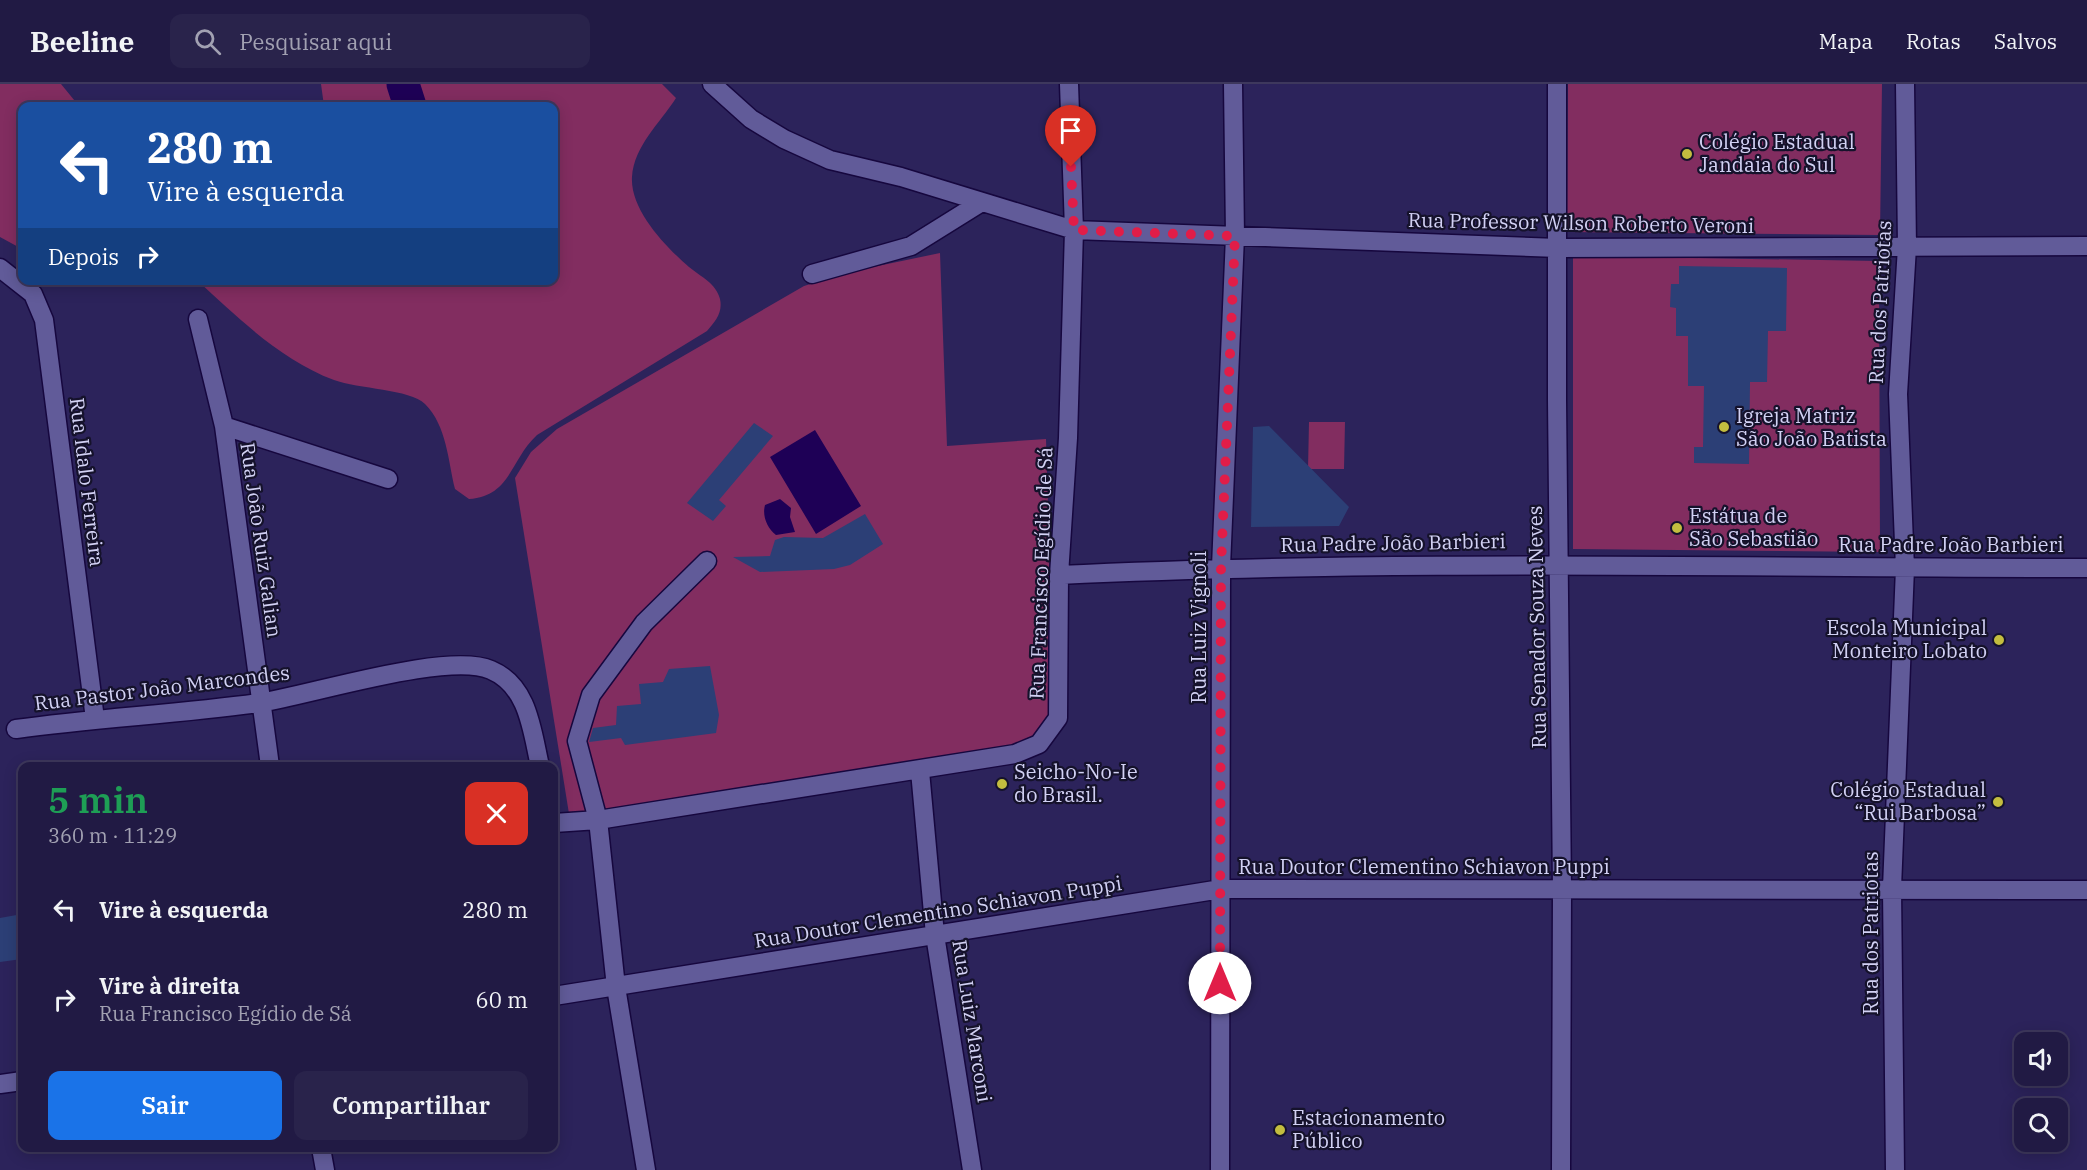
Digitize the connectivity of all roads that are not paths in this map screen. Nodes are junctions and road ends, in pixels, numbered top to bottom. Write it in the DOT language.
graph roads {
  1 [pos="712,84"];
  2 [pos="1069,84"];
  3 [pos="1233,84"];
  4 [pos="1557,84"];
  5 [pos="1905,84"];
  6 [pos="980,202"];
  7 [pos="1074,230"];
  8 [pos="1235,236"];
  9 [pos="2087,246"];
  10 [pos="1907,247"];
  11 [pos="1558,248"];
  12 [pos="0,268"];
  13 [pos="812,274"];
  14 [pos="18,282"];
  15 [pos="22,285"];
  16 [pos="198,319"];
  17 [pos="224,426"];
  18 [pos="388,478"];
  19 [pos="707,561"];
  20 [pos="1558,564"];
  21 [pos="1221,567"];
  22 [pos="1905,568"];
  23 [pos="2087,568"];
  24 [pos="1059,575"];
  25 [pos="260,702"];
  26 [pos="94,719"];
  27 [pos="16,729"];
  28 [pos="269,762"];
  29 [pos="539,762"];
  30 [pos="920,771"];
  31 [pos="598,820"];
  32 [pos="558,823"];
  33 [pos="1892,888"];
  34 [pos="1221,889"];
  35 [pos="2087,890"];
  36 [pos="1562,891"];
  37 [pos="935,935"];
  38 [pos="616,987"];
  39 [pos="558,995"];
  40 [pos="18,1082"];
  41 [pos="0,1084"];
  42 [pos="322,1152"];
  43 [pos="325,1170"];
  44 [pos="646,1170"];
  45 [pos="972,1170"];
  46 [pos="1220,1170"];
  47 [pos="1560,1170"];
  48 [pos="1895,1170"];
  1 -- 6 [label="street, Rua Professor Wilson Roberto Veroni"];
  2 -- 7 [label="street, Rua Francisco Egídio de Sá"];
  3 -- 8 [label="street, Rua Luiz Vignoli"];
  4 -- 11 [label="street, Rua Senador Souza Neves"];
  5 -- 10 [label="street, Rua dos Patriotas"];
  6 -- 7 [label="street, Rua Professor Wilson Roberto Veroni"];
  6 -- 13 [label="street"];
  7 -- 8 [label="street, Rua Professor Wilson Roberto Veroni"];
  7 -- 24 [label="street, Rua Francisco Egídio de Sá"];
  8 -- 11 [label="street, Rua Professor Wilson Roberto Veroni"];
  8 -- 21 [label="street, Rua Luiz Vignoli"];
  9 -- 10 [label="street, Rua Professor Wilson Roberto Veroni"];
  10 -- 11 [label="street, Rua Professor Wilson Roberto Veroni"];
  10 -- 22 [label="street, Rua dos Patriotas"];
  11 -- 20 [label="street, Rua Senador Souza Neves"];
  12 -- 14 [label="street, Rua Idalo Ferreira"];
  15 -- 26 [label="street, Rua Idalo Ferreira"];
  16 -- 17 [label="street, Rua João Ruiz Galian"];
  17 -- 18 [label="street"];
  17 -- 25 [label="street, Rua João Ruiz Galian"];
  19 -- 31 [label="street"];
  20 -- 21 [label="street, Rua Padre João Barbieri"];
  20 -- 22 [label="street, Rua Padre João Barbieri"];
  20 -- 36 [label="street, Rua Senador Souza Neves"];
  21 -- 24 [label="street, Rua Padre João Barbieri"];
  21 -- 34 [label="street, Rua Luiz Vignoli"];
  22 -- 23 [label="street, Rua Padre João Barbieri"];
  22 -- 33 [label="street, Rua dos Patriotas"];
  24 -- 30 [label="street, Rua Francisco Egídio de Sá"];
  25 -- 26 [label="street, Rua Pastor João Marcondes"];
  25 -- 28 [label="street, Rua João Ruiz Galian"];
  25 -- 29 [label="street, Rua Pastor João Marcondes"];
  26 -- 27 [label="street, Rua Pastor João Marcondes"];
  30 -- 31 [label="street, Rua Francisco Egídio de Sá"];
  30 -- 37 [label="street, Rua Luiz Marconi"];
  31 -- 32 [label="street, Rua Francisco Egídio de Sá"];
  31 -- 38 [label="street"];
  33 -- 35 [label="street, Rua Doutor Clementino Schiavon Puppi"];
  33 -- 36 [label="street, Rua Doutor Clementino Schiavon Puppi"];
  33 -- 48 [label="street, Rua dos Patriotas"];
  34 -- 36 [label="street, Rua Doutor Clementino Schiavon Puppi"];
  34 -- 37 [label="street, Rua Doutor Clementino Schiavon Puppi"];
  34 -- 46 [label="street, Rua Luiz Vignoli"];
  36 -- 47 [label="street, Rua Senador Souza Neves"];
  37 -- 38 [label="street, Rua Doutor Clementino Schiavon Puppi"];
  37 -- 45 [label="street, Rua Luiz Marconi"];
  38 -- 39 [label="street, Rua Doutor Clementino Schiavon Puppi"];
  38 -- 44 [label="street"];
  40 -- 41 [label="street"];
  42 -- 43 [label="street"];
}
